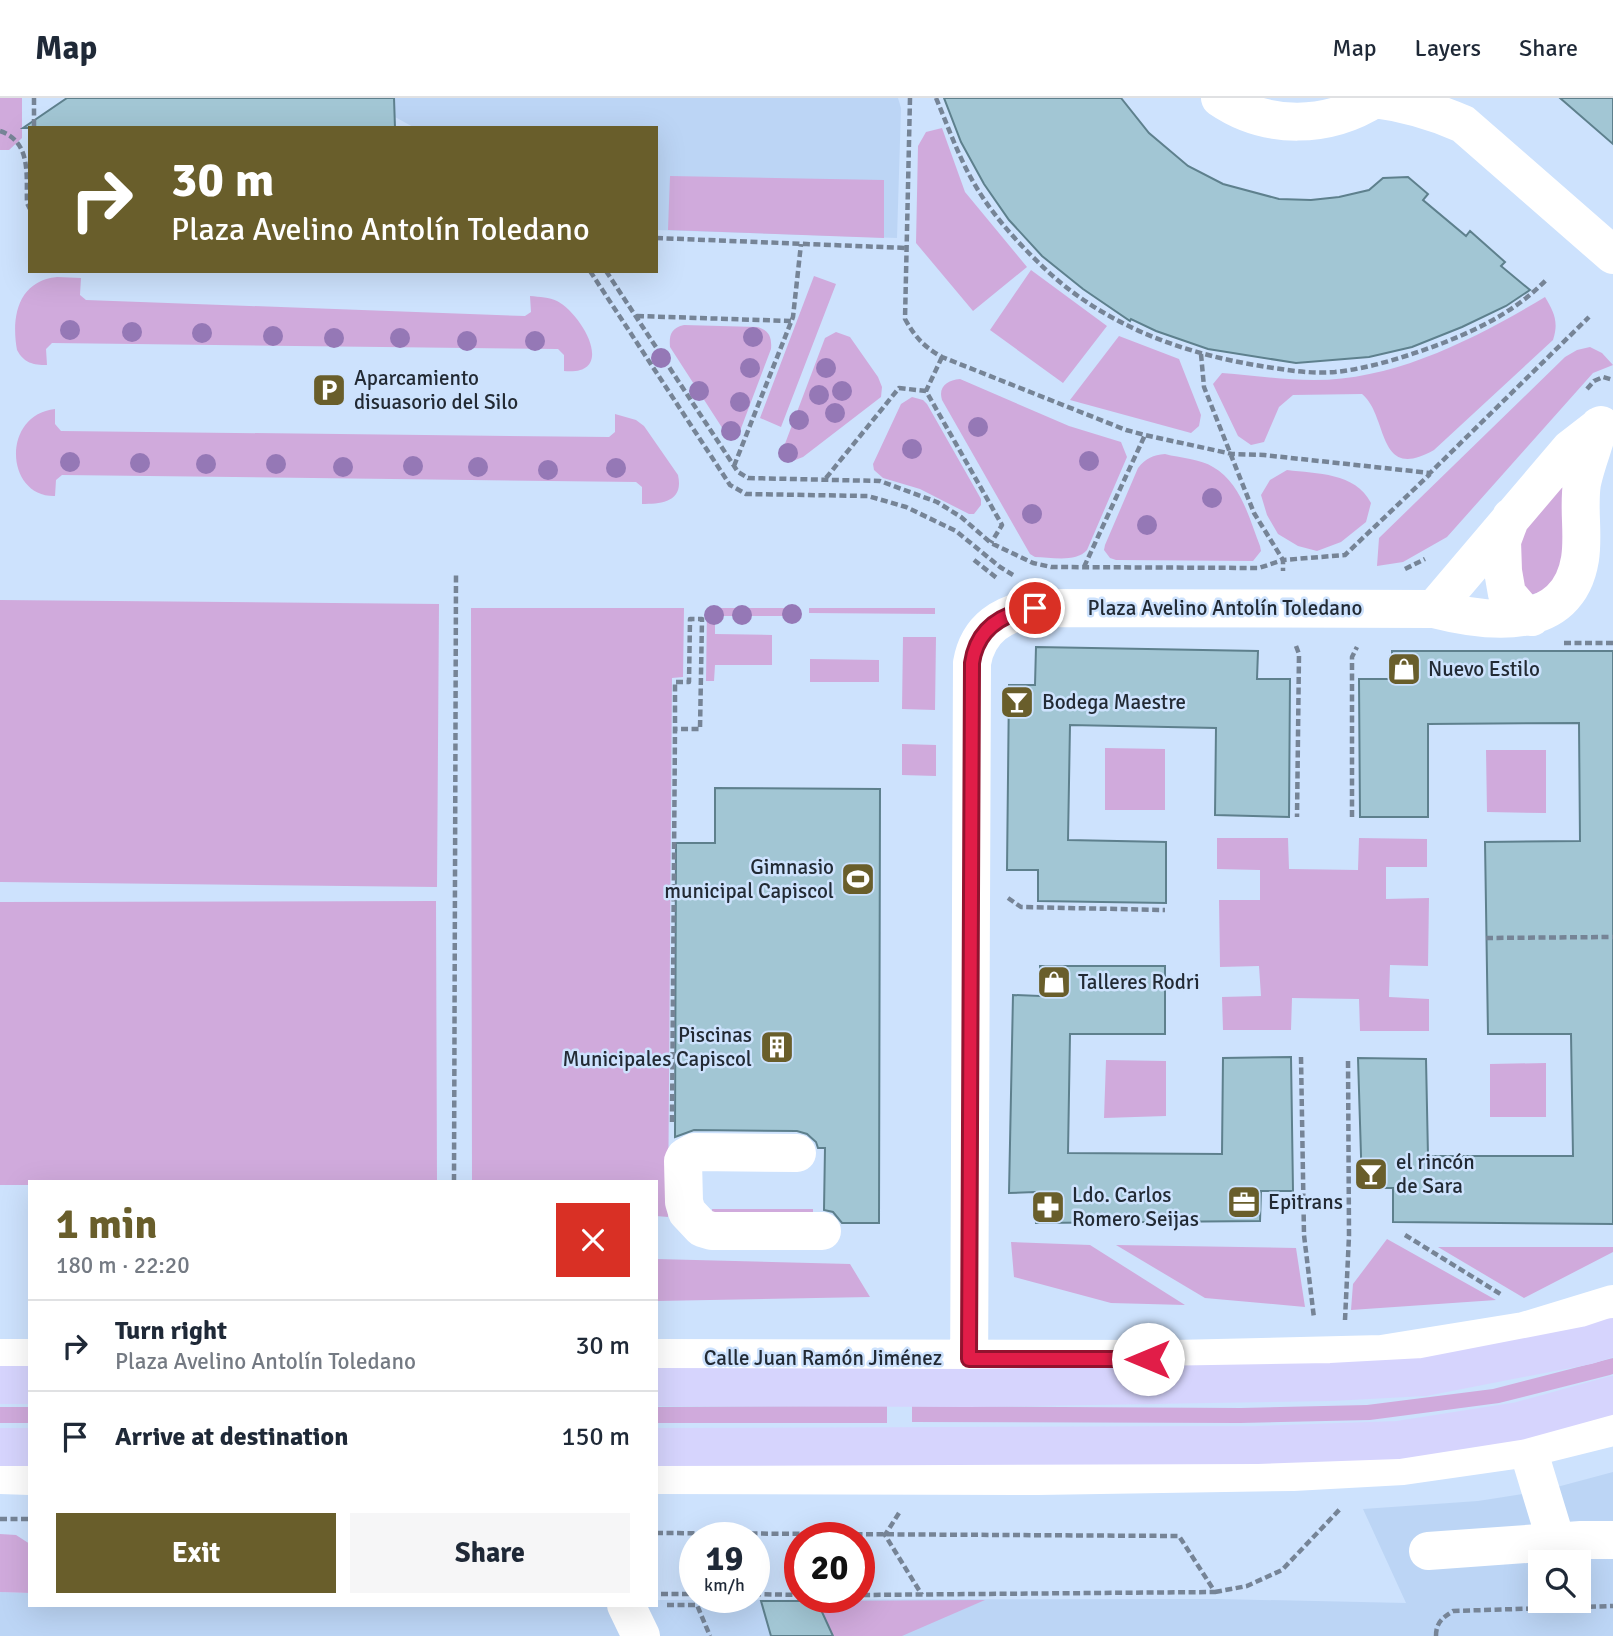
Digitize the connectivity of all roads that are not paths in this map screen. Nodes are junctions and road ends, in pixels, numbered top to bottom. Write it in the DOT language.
graph roads {
  1 [pos="1220,98"];
  2 [pos="1375,99"];
  3 [pos="1458,111"];
  4 [pos="1613,255"];
  5 [pos="1600,404"];
  6 [pos="1511,517"];
  7 [pos="1434,609"];
  8 [pos="1545,630"];
  9 [pos="797,1153"];
  10 [pos="822,1231"];
  11 [pos="1613,1304"];
  12 [pos="1613,1337"];
  13 [pos="0,1358"];
  14 [pos="28,1358"];
  15 [pos="658,1358"];
  16 [pos="969,1374"];
  17 [pos="0,1385"];
  18 [pos="28,1385"];
  19 [pos="658,1387"];
  20 [pos="1613,1395"];
  21 [pos="1613,1427"];
  22 [pos="1524,1435"];
  23 [pos="0,1447"];
  24 [pos="28,1447"];
  25 [pos="658,1447"];
  26 [pos="0,1475"];
  27 [pos="658,1475"];
  28 [pos="28,1476"];
  29 [pos="1591,1538"];
  30 [pos="1428,1551"];
  1 -- 2 [label="street"];
  2 -- 3 [label="street"];
  3 -- 4 [label="street"];
  5 -- 6 [label="street"];
  5 -- 8 [label="street"];
  6 -- 7 [label="street"];
  6 -- 8 [label="street"];
  7 -- 8 [label="street, Plaza Avelino Antolín Toledano"];
  7 -- 16 [label="street, Plaza Avelino Antolín Toledano"];
  9 -- 10 [label="street"];
  11 -- 16 [label="street, Calle Juan Ramón Jiménez"];
  12 -- 16 [label="main road, Calle Juan Ramón Jiménez"];
  13 -- 14 [label="street"];
  15 -- 16 [label="street, Calle Juan Ramón Jiménez"];
  16 -- 19 [label="main road, Calle Juan Ramón Jiménez"];
  17 -- 18 [label="main road"];
  20 -- 22 [label="main road"];
  21 -- 22 [label="street"];
  22 -- 25 [label="main road"];
  22 -- 27 [label="street"];
  22 -- 29 [label="street"];
  23 -- 24 [label="main road"];
  26 -- 28 [label="street"];
  29 -- 30 [label="street"];
}
